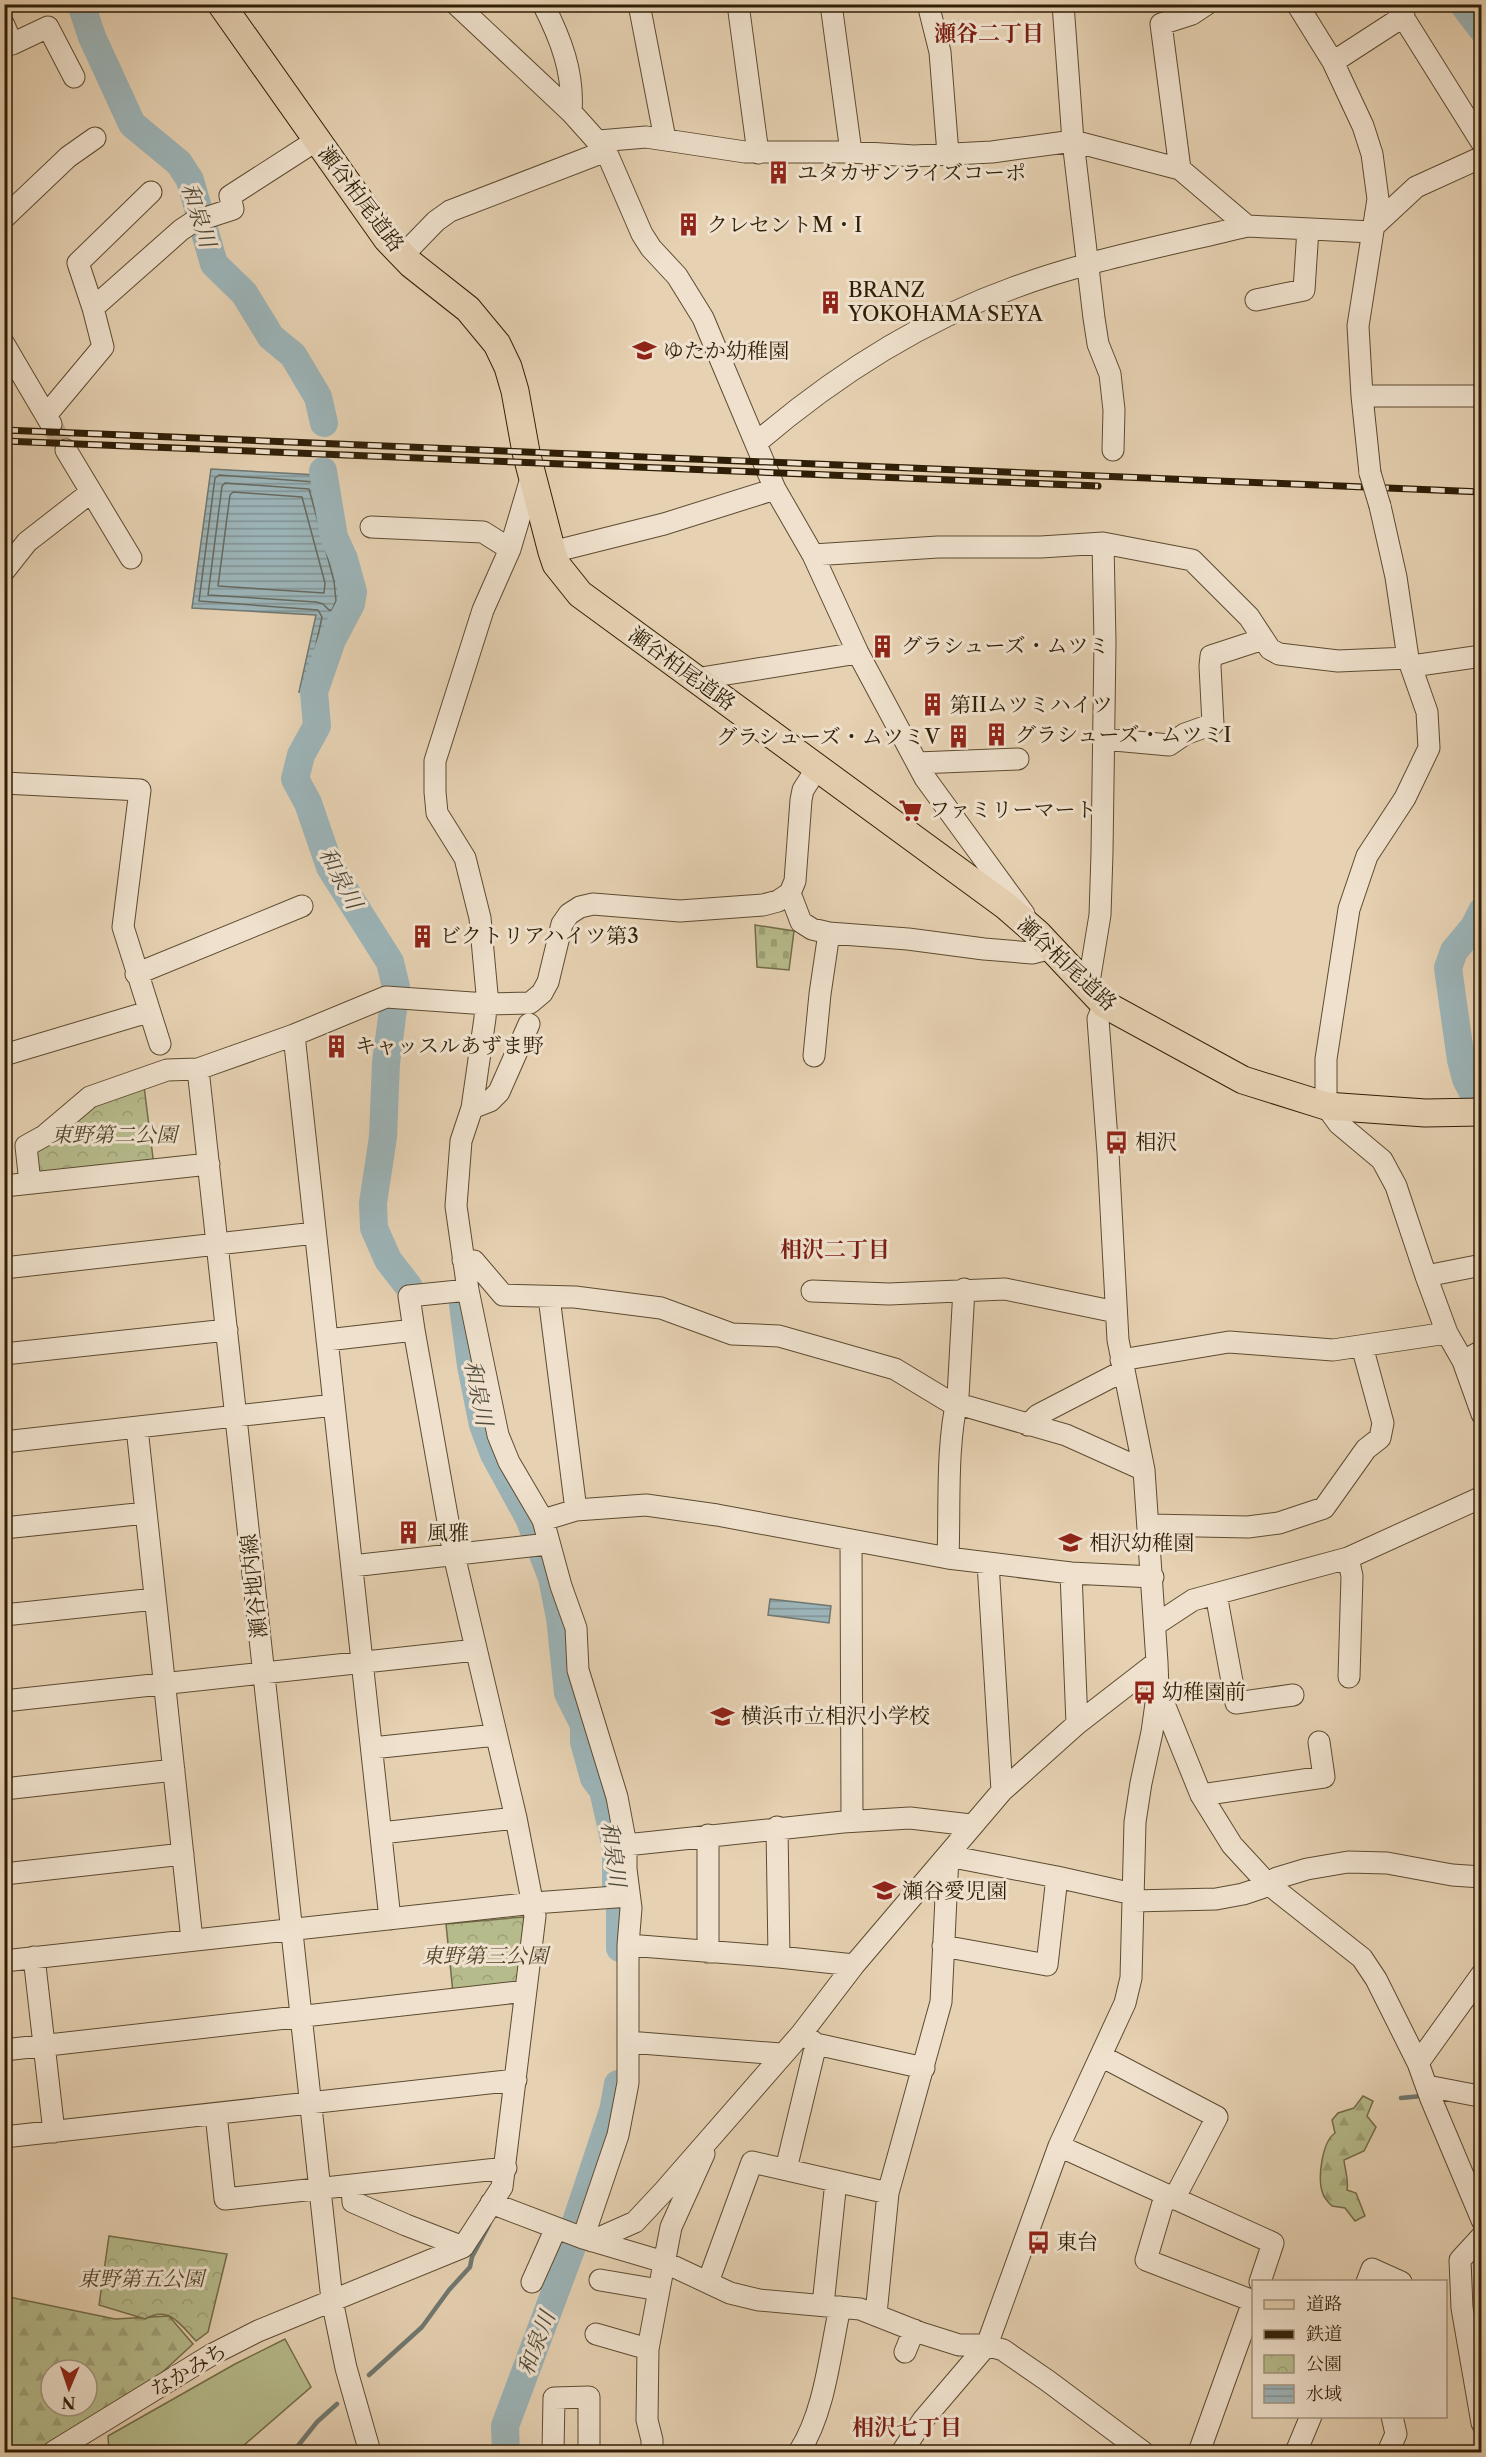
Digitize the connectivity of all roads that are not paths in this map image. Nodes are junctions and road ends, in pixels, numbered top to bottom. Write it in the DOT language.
graph roads {
  1 [pos="221,4"];
  2 [pos="456,4"];
  3 [pos="543,4"];
  4 [pos="639,4"];
  5 [pos="738,4"];
  6 [pos="831,4"];
  7 [pos="928,4"];
  8 [pos="1063,4"];
  9 [pos="1207,4"];
  10 [pos="1297,4"];
  11 [pos="1400,10"];
  12 [pos="4,25"];
  13 [pos="1333,62"];
  14 [pos="74,77"];
  15 [pos="571,112"];
  16 [pos="95,138"];
  17 [pos="665,139"];
  18 [pos="317,140"];
  19 [pos="1072,141"];
  20 [pos="1482,143"];
  21 [pos="603,146"];
  22 [pos="851,152"];
  23 [pos="758,153"];
  24 [pos="948,154"];
  25 [pos="1482,157"];
  26 [pos="1180,169"];
  27 [pos="151,192"];
  28 [pos="4,218"];
  29 [pos="1247,226"];
  30 [pos="1308,229"];
  31 [pos="1373,229"];
  32 [pos="402,256"];
  33 [pos="1088,266"];
  34 [pos="1256,300"];
  35 [pos="93,308"];
  36 [pos="4,344"];
  37 [pos="1362,396"];
  38 [pos="1482,396"];
  39 [pos="756,443"];
  40 [pos="66,450"];
  41 [pos="1113,450"];
  42 [pos="532,475"];
  43 [pos="775,489"];
  44 [pos="90,493"];
  45 [pos="371,525"];
  46 [pos="1103,543"];
  47 [pos="510,549"];
  48 [pos="552,552"];
  49 [pos="813,555"];
  50 [pos="131,558"];
  51 [pos="4,571"];
  52 [pos="1263,639"];
  53 [pos="858,653"];
  54 [pos="1482,656"];
  55 [pos="1410,662"];
  56 [pos="695,679"];
  57 [pos="1103,739"];
  58 [pos="1018,759"];
  59 [pos="917,763"];
  60 [pos="817,768"];
  61 [pos="4,783"];
  62 [pos="789,893"];
  63 [pos="302,906"];
  64 [pos="829,933"];
  65 [pos="1045,941"];
  66 [pos="136,974"];
  67 [pos="1096,996"];
  68 [pos="487,1004"];
  69 [pos="148,1012"];
  70 [pos="529,1024"];
  71 [pos="294,1035"];
  72 [pos="160,1044"];
  73 [pos="4,1055"];
  74 [pos="814,1056"];
  75 [pos="198,1069"];
  76 [pos="1326,1106"];
  77 [pos="472,1108"];
  78 [pos="1482,1112"];
  79 [pos="209,1164"];
  80 [pos="30,1183"];
  81 [pos="4,1186"];
  82 [pos="315,1233"];
  83 [pos="217,1245"];
  84 [pos="463,1260"];
  85 [pos="1482,1265"];
  86 [pos="4,1268"];
  87 [pos="1426,1276"];
  88 [pos="964,1289"];
  89 [pos="468,1290"];
  90 [pos="812,1291"];
  91 [pos="549,1297"];
  92 [pos="1116,1312"];
  93 [pos="226,1330"];
  94 [pos="414,1330"];
  95 [pos="1448,1333"];
  96 [pos="327,1340"];
  97 [pos="1362,1346"];
  98 [pos="1482,1351"];
  99 [pos="4,1354"];
  100 [pos="1463,1361"];
  101 [pos="1122,1365"];
  102 [pos="956,1404"];
  103 [pos="334,1405"];
  104 [pos="1482,1414"];
  105 [pos="236,1416"];
  106 [pos="1028,1425"];
  107 [pos="137,1428"];
  108 [pos="4,1442"];
  109 [pos="1144,1470"];
  110 [pos="1482,1497"];
  111 [pos="576,1510"];
  112 [pos="146,1513"];
  113 [pos="543,1520"];
  114 [pos="1150,1525"];
  115 [pos="4,1528"];
  116 [pos="851,1540"];
  117 [pos="541,1545"];
  118 [pos="454,1555"];
  119 [pos="948,1558"];
  120 [pos="1348,1558"];
  121 [pos="988,1563"];
  122 [pos="352,1566"];
  123 [pos="1071,1573"];
  124 [pos="1153,1577"];
  125 [pos="1216,1594"];
  126 [pos="155,1599"];
  127 [pos="4,1615"];
  128 [pos="1155,1625"];
  129 [pos="476,1650"];
  130 [pos="362,1662"];
  131 [pos="1157,1662"];
  132 [pos="264,1673"];
  133 [pos="1348,1677"];
  134 [pos="164,1684"];
  135 [pos="1158,1689"];
  136 [pos="1293,1695"];
  137 [pos="4,1701"];
  138 [pos="1077,1724"];
  139 [pos="496,1735"];
  140 [pos="1319,1742"];
  141 [pos="372,1748"];
  142 [pos="174,1770"];
  143 [pos="4,1789"];
  144 [pos="1002,1791"];
  145 [pos="1201,1795"];
  146 [pos="516,1818"];
  147 [pos="852,1821"];
  148 [pos="971,1825"];
  149 [pos="777,1827"];
  150 [pos="381,1833"];
  151 [pos="708,1835"];
  152 [pos="626,1845"];
  153 [pos="183,1854"];
  154 [pos="948,1856"];
  155 [pos="4,1874"];
  156 [pos="1056,1876"];
  157 [pos="1482,1877"];
  158 [pos="1267,1883"];
  159 [pos="622,1896"];
  160 [pos="1133,1897"];
  161 [pos="534,1903"];
  162 [pos="390,1919"];
  163 [pos="292,1930"];
  164 [pos="192,1940"];
  165 [pos="628,1945"];
  166 [pos="944,1946"];
  167 [pos="708,1952"];
  168 [pos="779,1957"];
  169 [pos="34,1958"];
  170 [pos="4,1961"];
  171 [pos="854,1965"];
  172 [pos="1482,1974"];
  173 [pos="526,1991"];
  174 [pos="301,2016"];
  175 [pos="809,2038"];
  176 [pos="627,2042"];
  177 [pos="44,2045"];
  178 [pos="4,2050"];
  179 [pos="781,2054"];
  180 [pos="1101,2056"];
  181 [pos="1418,2063"];
  182 [pos="924,2068"];
  183 [pos="516,2080"];
  184 [pos="1429,2092"];
  185 [pos="1481,2095"];
  186 [pos="311,2103"];
  187 [pos="216,2114"];
  188 [pos="715,2131"];
  189 [pos="54,2132"];
  190 [pos="4,2137"];
  191 [pos="1059,2146"];
  192 [pos="506,2168"];
  193 [pos="786,2169"];
  194 [pos="836,2181"];
  195 [pos="352,2186"];
  196 [pos="321,2189"];
  197 [pos="888,2193"];
  198 [pos="1170,2197"];
  199 [pos="491,2203"];
  200 [pos="1482,2220"];
  201 [pos="575,2235"];
  202 [pos="1482,2236"];
  203 [pos="463,2247"];
  204 [pos="664,2262"];
  205 [pos="600,2280"];
  206 [pos="1261,2280"];
  207 [pos="1368,2280"];
  208 [pos="1397,2280"];
  209 [pos="532,2282"];
  210 [pos="708,2282"];
  211 [pos="659,2290"];
  212 [pos="1252,2299"];
  213 [pos="332,2300"];
  214 [pos="1454,2304"];
  215 [pos="831,2306"];
  216 [pos="1252,2306"];
  217 [pos="876,2314"];
  218 [pos="914,2330"];
  219 [pos="596,2334"];
  220 [pos="987,2345"];
  221 [pos="648,2349"];
  222 [pos="905,2352"];
  223 [pos="1310,2418"];
  224 [pos="1392,2418"];
  225 [pos="1482,2422"];
  226 [pos="53,2452"];
  227 [pos="370,2452"];
  228 [pos="553,2452"];
  229 [pos="589,2452"];
  230 [pos="652,2452"];
  231 [pos="799,2452"];
  232 [pos="902,2452"];
  233 [pos="1143,2452"];
  234 [pos="1199,2452"];
  235 [pos="1296,2452"];
  236 [pos="1388,2452"];
  1 -- 18 [label="main road, 瀬谷柏尾道路"];
  2 -- 15 [label="street"];
  3 -- 15 [label="street"];
  4 -- 17 [label="street"];
  5 -- 23 [label="street"];
  6 -- 22 [label="street"];
  7 -- 24 [label="street"];
  8 -- 19 [label="street"];
  9 -- 26 [label="street"];
  10 -- 13 [label="street"];
  11 -- 13 [label="street"];
  11 -- 20 [label="street"];
  12 -- 14 [label="street"];
  13 -- 31 [label="street"];
  15 -- 21 [label="street"];
  16 -- 28 [label="street"];
  17 -- 21 [label="street"];
  17 -- 23 [label="street"];
  18 -- 32 [label="main road, 瀬谷柏尾道路"];
  18 -- 35 [label="street"];
  19 -- 24 [label="street"];
  19 -- 26 [label="street"];
  19 -- 33 [label="street"];
  21 -- 32 [label="street"];
  21 -- 39 [label="street"];
  22 -- 23 [label="street"];
  22 -- 24 [label="street"];
  25 -- 31 [label="street"];
  26 -- 29 [label="street"];
  27 -- 35 [label="street"];
  29 -- 30 [label="street"];
  29 -- 33 [label="street"];
  30 -- 31 [label="street"];
  30 -- 34 [label="street"];
  31 -- 37 [label="street"];
  32 -- 42 [label="main road, 瀬谷柏尾道路"];
  33 -- 39 [label="street"];
  33 -- 41 [label="street"];
  35 -- 36 [label="street"];
  37 -- 38 [label="street"];
  37 -- 55 [label="street, bridge"];
  39 -- 43 [label="street"];
  40 -- 44 [label="street"];
  42 -- 47 [label="street"];
  42 -- 48 [label="main road, 瀬谷柏尾道路"];
  43 -- 48 [label="street"];
  43 -- 49 [label="street"];
  44 -- 50 [label="street"];
  44 -- 51 [label="street"];
  45 -- 47 [label="street"];
  46 -- 49 [label="street"];
  46 -- 52 [label="street"];
  46 -- 57 [label="street"];
  47 -- 68 [label="street"];
  48 -- 56 [label="main road, 瀬谷柏尾道路"];
  49 -- 53 [label="street"];
  52 -- 55 [label="street"];
  52 -- 57 [label="street"];
  53 -- 56 [label="street"];
  53 -- 59 [label="street"];
  54 -- 55 [label="street"];
  55 -- 76 [label="street"];
  56 -- 60 [label="main road, 瀬谷柏尾道路"];
  57 -- 67 [label="street"];
  58 -- 59 [label="street"];
  59 -- 65 [label="street"];
  60 -- 62 [label="street"];
  60 -- 65 [label="main road, 瀬谷柏尾道路"];
  61 -- 66 [label="street"];
  62 -- 64 [label="street"];
  62 -- 68 [label="street"];
  63 -- 66 [label="street"];
  64 -- 65 [label="street"];
  64 -- 74 [label="street"];
  65 -- 67 [label="main road, 瀬谷柏尾道路"];
  66 -- 69 [label="street"];
  67 -- 76 [label="main road, 瀬谷柏尾道路"];
  67 -- 92 [label="street"];
  68 -- 71 [label="street"];
  68 -- 77 [label="street"];
  69 -- 72 [label="street"];
  69 -- 73 [label="street"];
  70 -- 77 [label="street"];
  71 -- 75 [label="street"];
  71 -- 82 [label="street"];
  75 -- 79 [label="street, 瀬谷地内線"];
  75 -- 80 [label="street"];
  76 -- 78 [label="main road, 瀬谷柏尾道路"];
  76 -- 87 [label="street"];
  77 -- 84 [label="street"];
  79 -- 80 [label="street"];
  79 -- 83 [label="street, 瀬谷地内線"];
  80 -- 81 [label="street"];
  82 -- 83 [label="street"];
  82 -- 96 [label="street"];
  83 -- 86 [label="street"];
  83 -- 93 [label="street, 瀬谷地内線"];
  84 -- 89 [label="street"];
  84 -- 91 [label="street"];
  85 -- 87 [label="street"];
  87 -- 95 [label="street"];
  88 -- 90 [label="street"];
  88 -- 92 [label="street"];
  88 -- 102 [label="street"];
  89 -- 94 [label="street"];
  89 -- 113 [label="street"];
  91 -- 102 [label="street"];
  91 -- 111 [label="street"];
  92 -- 101 [label="street"];
  93 -- 99 [label="street"];
  93 -- 105 [label="street, 瀬谷地内線"];
  94 -- 96 [label="street"];
  94 -- 118 [label="street"];
  95 -- 97 [label="street"];
  95 -- 100 [label="street"];
  96 -- 103 [label="street"];
  97 -- 101 [label="street"];
  97 -- 114 [label="street"];
  98 -- 100 [label="street"];
  100 -- 104 [label="street"];
  101 -- 106 [label="street"];
  101 -- 109 [label="street"];
  102 -- 106 [label="street"];
  102 -- 119 [label="street"];
  103 -- 105 [label="street"];
  103 -- 122 [label="street"];
  105 -- 107 [label="street"];
  105 -- 132 [label="street, 瀬谷地内線"];
  106 -- 109 [label="street"];
  107 -- 108 [label="street"];
  107 -- 112 [label="street"];
  109 -- 114 [label="street"];
  110 -- 120 [label="street"];
  111 -- 113 [label="street"];
  111 -- 116 [label="street"];
  112 -- 115 [label="street"];
  112 -- 126 [label="street"];
  113 -- 117 [label="street"];
  114 -- 124 [label="street"];
  116 -- 119 [label="street"];
  116 -- 147 [label="street"];
  117 -- 118 [label="street"];
  117 -- 152 [label="street"];
  118 -- 122 [label="street"];
  118 -- 129 [label="street"];
  119 -- 121 [label="street"];
  120 -- 125 [label="street"];
  120 -- 133 [label="street"];
  121 -- 123 [label="street"];
  121 -- 144 [label="street"];
  122 -- 130 [label="street"];
  123 -- 124 [label="street"];
  123 -- 138 [label="street"];
  124 -- 128 [label="street"];
  125 -- 128 [label="street"];
  125 -- 136 [label="street"];
  126 -- 127 [label="street"];
  126 -- 134 [label="street"];
  128 -- 131 [label="street"];
  129 -- 130 [label="street"];
  129 -- 139 [label="street"];
  130 -- 132 [label="street"];
  130 -- 141 [label="street"];
  131 -- 135 [label="street"];
  131 -- 138 [label="street"];
  132 -- 134 [label="street"];
  132 -- 163 [label="street, 瀬谷地内線"];
  134 -- 137 [label="street"];
  134 -- 142 [label="street"];
  135 -- 145 [label="street"];
  135 -- 160 [label="street"];
  138 -- 144 [label="street"];
  139 -- 141 [label="street"];
  139 -- 146 [label="street"];
  140 -- 145 [label="street"];
  141 -- 150 [label="street"];
  142 -- 143 [label="street"];
  142 -- 153 [label="street"];
  144 -- 148 [label="street"];
  145 -- 158 [label="street"];
  146 -- 150 [label="street"];
  146 -- 161 [label="street"];
  147 -- 148 [label="street"];
  147 -- 149 [label="street"];
  148 -- 154 [label="street"];
  149 -- 151 [label="street"];
  149 -- 168 [label="street"];
  150 -- 162 [label="street"];
  151 -- 152 [label="street"];
  151 -- 167 [label="street"];
  152 -- 159 [label="street"];
  153 -- 155 [label="street"];
  153 -- 164 [label="street"];
  154 -- 156 [label="street"];
  154 -- 166 [label="street"];
  154 -- 171 [label="street"];
  156 -- 160 [label="street"];
  156 -- 166 [label="street"];
  157 -- 158 [label="street"];
  158 -- 160 [label="street"];
  158 -- 181 [label="street"];
  159 -- 161 [label="street"];
  159 -- 165 [label="street"];
  160 -- 180 [label="street"];
  161 -- 162 [label="street"];
  161 -- 173 [label="street"];
  162 -- 163 [label="street"];
  163 -- 164 [label="street"];
  163 -- 174 [label="street, 瀬谷地内線"];
  164 -- 169 [label="street"];
  165 -- 167 [label="street"];
  165 -- 176 [label="street"];
  166 -- 182 [label="street"];
  167 -- 168 [label="street"];
  168 -- 171 [label="street"];
  169 -- 170 [label="street"];
  169 -- 177 [label="street"];
  171 -- 175 [label="street"];
  172 -- 181 [label="street"];
  173 -- 174 [label="street"];
  173 -- 183 [label="street"];
  174 -- 177 [label="street"];
  174 -- 186 [label="street, 瀬谷地内線"];
  175 -- 179 [label="street"];
  175 -- 182 [label="street"];
  175 -- 193 [label="street"];
  176 -- 179 [label="street"];
  176 -- 201 [label="street"];
  177 -- 178 [label="street"];
  177 -- 189 [label="street"];
  179 -- 188 [label="street"];
  180 -- 191 [label="street"];
  180 -- 198 [label="street"];
  181 -- 184 [label="street"];
  182 -- 197 [label="street"];
  183 -- 186 [label="street"];
  183 -- 192 [label="street"];
  184 -- 185 [label="street"];
  184 -- 200 [label="street"];
  186 -- 187 [label="street"];
  186 -- 196 [label="street, 瀬谷地内線"];
  187 -- 189 [label="street"];
  187 -- 196 [label="street"];
  188 -- 201 [label="street"];
  188 -- 204 [label="street"];
  189 -- 190 [label="street"];
  191 -- 198 [label="street"];
  191 -- 220 [label="street"];
  192 -- 195 [label="street"];
  192 -- 199 [label="street"];
  193 -- 194 [label="street"];
  193 -- 210 [label="street"];
  194 -- 197 [label="street"];
  194 -- 215 [label="street"];
  195 -- 196 [label="street"];
  195 -- 203 [label="street"];
  196 -- 213 [label="street, 瀬谷地内線"];
  197 -- 217 [label="street"];
  198 -- 206 [label="street"];
  198 -- 212 [label="street"];
  199 -- 201 [label="street"];
  199 -- 203 [label="street"];
  201 -- 204 [label="street"];
  201 -- 209 [label="street"];
  202 -- 214 [label="street"];
  203 -- 213 [label="street, なかみち"];
  204 -- 210 [label="street"];
  204 -- 211 [label="street"];
  205 -- 211 [label="street"];
  207 -- 208 [label="street"];
  210 -- 215 [label="street"];
  211 -- 221 [label="street"];
  213 -- 226 [label="street, なかみち"];
  213 -- 227 [label="street, 瀬谷地内線"];
  214 -- 225 [label="street"];
  215 -- 217 [label="street"];
  215 -- 231 [label="street"];
  216 -- 234 [label="street"];
  217 -- 218 [label="street"];
  218 -- 220 [label="street"];
  218 -- 222 [label="street"];
  219 -- 221 [label="street"];
  220 -- 232 [label="street"];
  220 -- 233 [label="street"];
  221 -- 230 [label="street"];
  223 -- 235 [label="street"];
  224 -- 236 [label="street"];
  228 -- 229 [label="street"];
}
